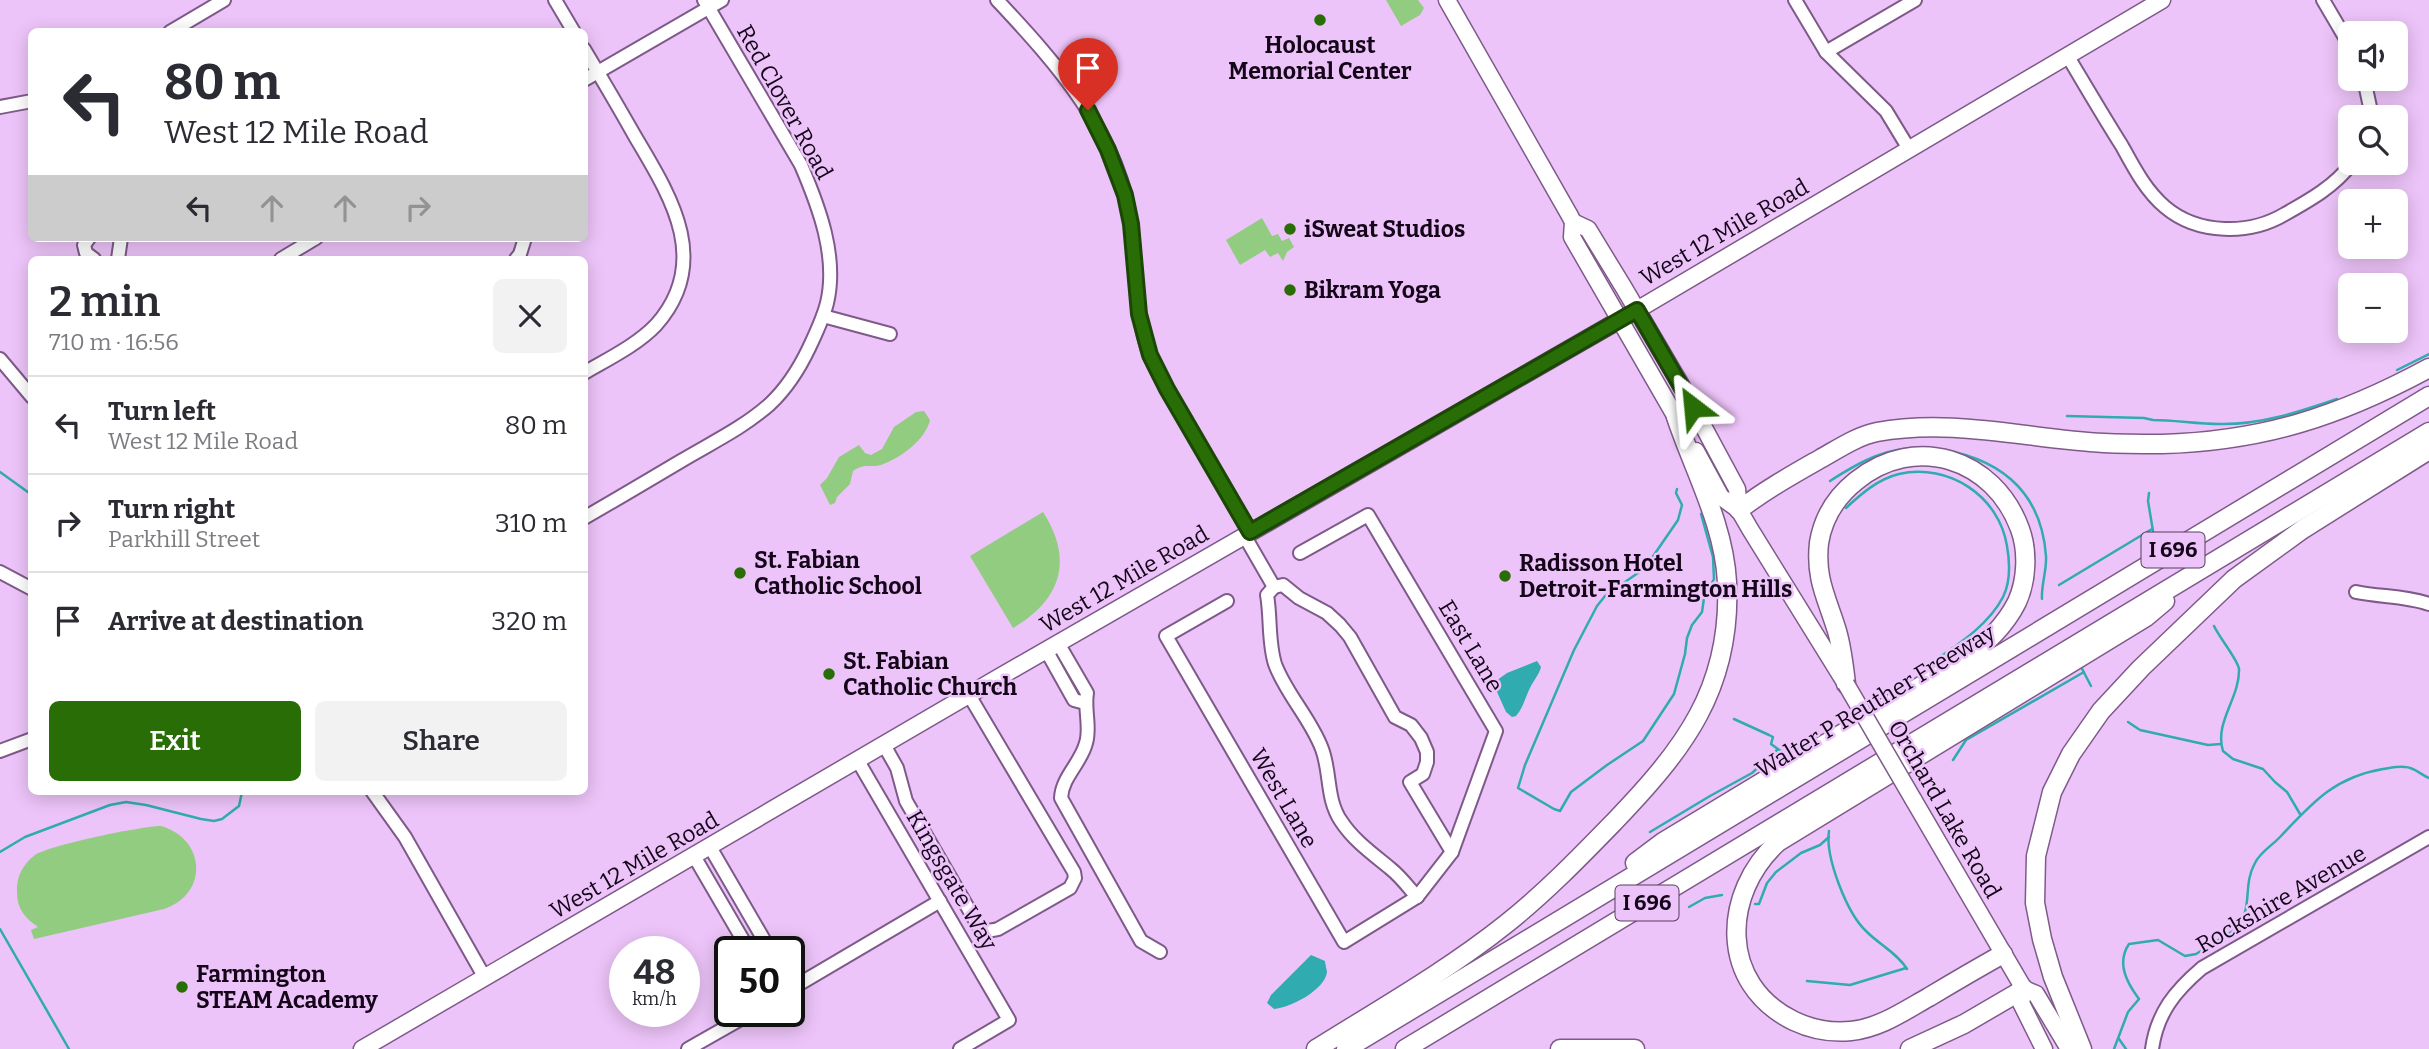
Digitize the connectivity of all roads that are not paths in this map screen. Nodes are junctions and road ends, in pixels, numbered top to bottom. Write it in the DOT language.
graph roads {
  1 [pos="224,0"];
  2 [pos="555,0"];
  3 [pos="722,0"];
  4 [pos="997,0"];
  5 [pos="1447,0"];
  6 [pos="1795,0"];
  7 [pos="1916,0"];
  8 [pos="2162,0"];
  9 [pos="2323,0"];
  10 [pos="706,4"];
  11 [pos="2338,26"];
  12 [pos="177,28"];
  13 [pos="572,28"];
  14 [pos="1826,52"];
  15 [pos="2067,55"];
  16 [pos="588,56"];
  17 [pos="598,72"];
  18 [pos="588,78"];
  19 [pos="28,102"];
  20 [pos="0,107"];
  21 [pos="1909,149"];
  22 [pos="2344,175"];
  23 [pos="1573,222"];
  24 [pos="309,242"];
  25 [pos="286,256"];
  26 [pos="1637,310"];
  27 [pos="823,316"];
  28 [pos="1619,319"];
  29 [pos="890,334"];
  30 [pos="0,359"];
  31 [pos="2429,368"];
  32 [pos="588,371"];
  33 [pos="28,392"];
  34 [pos="2429,396"];
  35 [pos="1676,416"];
  36 [pos="2429,432"];
  37 [pos="2429,450"];
  38 [pos="1739,510"];
  39 [pos="588,516"];
  40 [pos="1247,534"];
  41 [pos="1300,553"];
  42 [pos="2217,559"];
  43 [pos="0,572"];
  44 [pos="28,587"];
  45 [pos="1274,587"];
  46 [pos="2356,592"];
  47 [pos="1227,601"];
  48 [pos="2429,604"];
  49 [pos="1052,647"];
  50 [pos="1846,684"];
  51 [pos="969,695"];
  52 [pos="28,740"];
  53 [pos="884,746"];
  54 [pos="0,751"];
  55 [pos="858,761"];
  56 [pos="375,795"];
  57 [pos="2429,837"];
  58 [pos="710,846"];
  59 [pos="1452,852"];
  60 [pos="694,856"];
  61 [pos="1435,874"];
  62 [pos="1417,897"];
  63 [pos="940,901"];
  64 [pos="1546,928"];
  65 [pos="741,936"];
  66 [pos="762,936"];
  67 [pos="1160,952"];
  68 [pos="2003,954"];
  69 [pos="485,978"];
  70 [pos="805,978"];
  71 [pos="2024,989"];
  72 [pos="726,1027"];
  73 [pos="362,1049"];
  74 [pos="688,1049"];
  75 [pos="960,1049"];
  76 [pos="1316,1049"];
  77 [pos="1346,1049"];
  78 [pos="1405,1049"];
  79 [pos="1560,1049"];
  80 [pos="1635,1049"];
  81 [pos="1910,1049"];
  82 [pos="2044,1049"];
  83 [pos="2069,1049"];
  84 [pos="2082,1049"];
  85 [pos="2152,1049"];
  1 -- 12 [label="street"];
  2 -- 13 [label="street"];
  3 -- 10 [label="street"];
  4 -- 40 [label="street"];
  5 -- 23 [label="main road, Orchard Lake Road"];
  6 -- 14 [label="street"];
  7 -- 14 [label="street"];
  8 -- 15 [label="main road, West 12 Mile Road"];
  9 -- 11 [label="street"];
  10 -- 17 [label="street"];
  10 -- 27 [label="street, Red Clover Road"];
  14 -- 21 [label="street"];
  15 -- 21 [label="main road, West 12 Mile Road"];
  15 -- 22 [label="street"];
  16 -- 17 [label="street"];
  17 -- 18 [label="street"];
  17 -- 32 [label="street"];
  19 -- 20 [label="street"];
  21 -- 26 [label="main road, West 12 Mile Road"];
  23 -- 26 [label="main road, Orchard Lake Road"];
  23 -- 28 [label="main road, Orchard Lake Road"];
  24 -- 25 [label="street"];
  26 -- 28 [label="main road, West 12 Mile Road"];
  26 -- 38 [label="main road, Orchard Lake Road"];
  27 -- 29 [label="street"];
  27 -- 39 [label="street, Red Clover Road"];
  28 -- 35 [label="main road, Orchard Lake Road"];
  28 -- 40 [label="main road, West 12 Mile Road"];
  30 -- 33 [label="street"];
  31 -- 38 [label="highway"];
  34 -- 64 [label="highway, Walter P Reuther Freeway / I 696"];
  35 -- 38 [label="main road, Orchard Lake Road"];
  35 -- 76 [label="highway"];
  36 -- 42 [label="highway, I 696"];
  37 -- 84 [label="highway"];
  38 -- 50 [label="main road, Orchard Lake Road"];
  40 -- 45 [label="street"];
  40 -- 49 [label="main road, West 12 Mile Road"];
  41 -- 59 [label="street, East Lane"];
  42 -- 68 [label="highway"];
  42 -- 78 [label="highway, I 696"];
  43 -- 44 [label="street"];
  45 -- 59 [label="street"];
  45 -- 62 [label="street"];
  46 -- 48 [label="street"];
  47 -- 62 [label="street, West Lane"];
  49 -- 51 [label="main road, West 12 Mile Road"];
  49 -- 67 [label="street"];
  50 -- 64 [label="highway"];
  50 -- 68 [label="main road, Orchard Lake Road, bridge"];
  51 -- 53 [label="main road, West 12 Mile Road"];
  51 -- 53 [label="street"];
  52 -- 54 [label="street"];
  53 -- 55 [label="main road, West 12 Mile Road"];
  55 -- 58 [label="main road, West 12 Mile Road"];
  55 -- 63 [label="street, Kingsgate Way"];
  56 -- 69 [label="street"];
  57 -- 85 [label="street, Rockshire Avenue"];
  58 -- 60 [label="main road, West 12 Mile Road"];
  58 -- 66 [label="street"];
  59 -- 61 [label="street, East Lane"];
  60 -- 65 [label="street"];
  60 -- 69 [label="main road, West 12 Mile Road"];
  61 -- 62 [label="street, West Lane"];
  63 -- 70 [label="street"];
  63 -- 75 [label="street, Kingsgate Way"];
  64 -- 77 [label="highway, Walter P Reuther Freeway / I 696"];
  68 -- 71 [label="main road, Orchard Lake Road"];
  69 -- 73 [label="main road, West 12 Mile Road"];
  71 -- 81 [label="highway"];
  71 -- 82 [label="main road, Orchard Lake Road"];
  71 -- 83 [label="main road, Orchard Lake Road"];
  72 -- 74 [label="street"];
  79 -- 80 [label="highway"];
}
